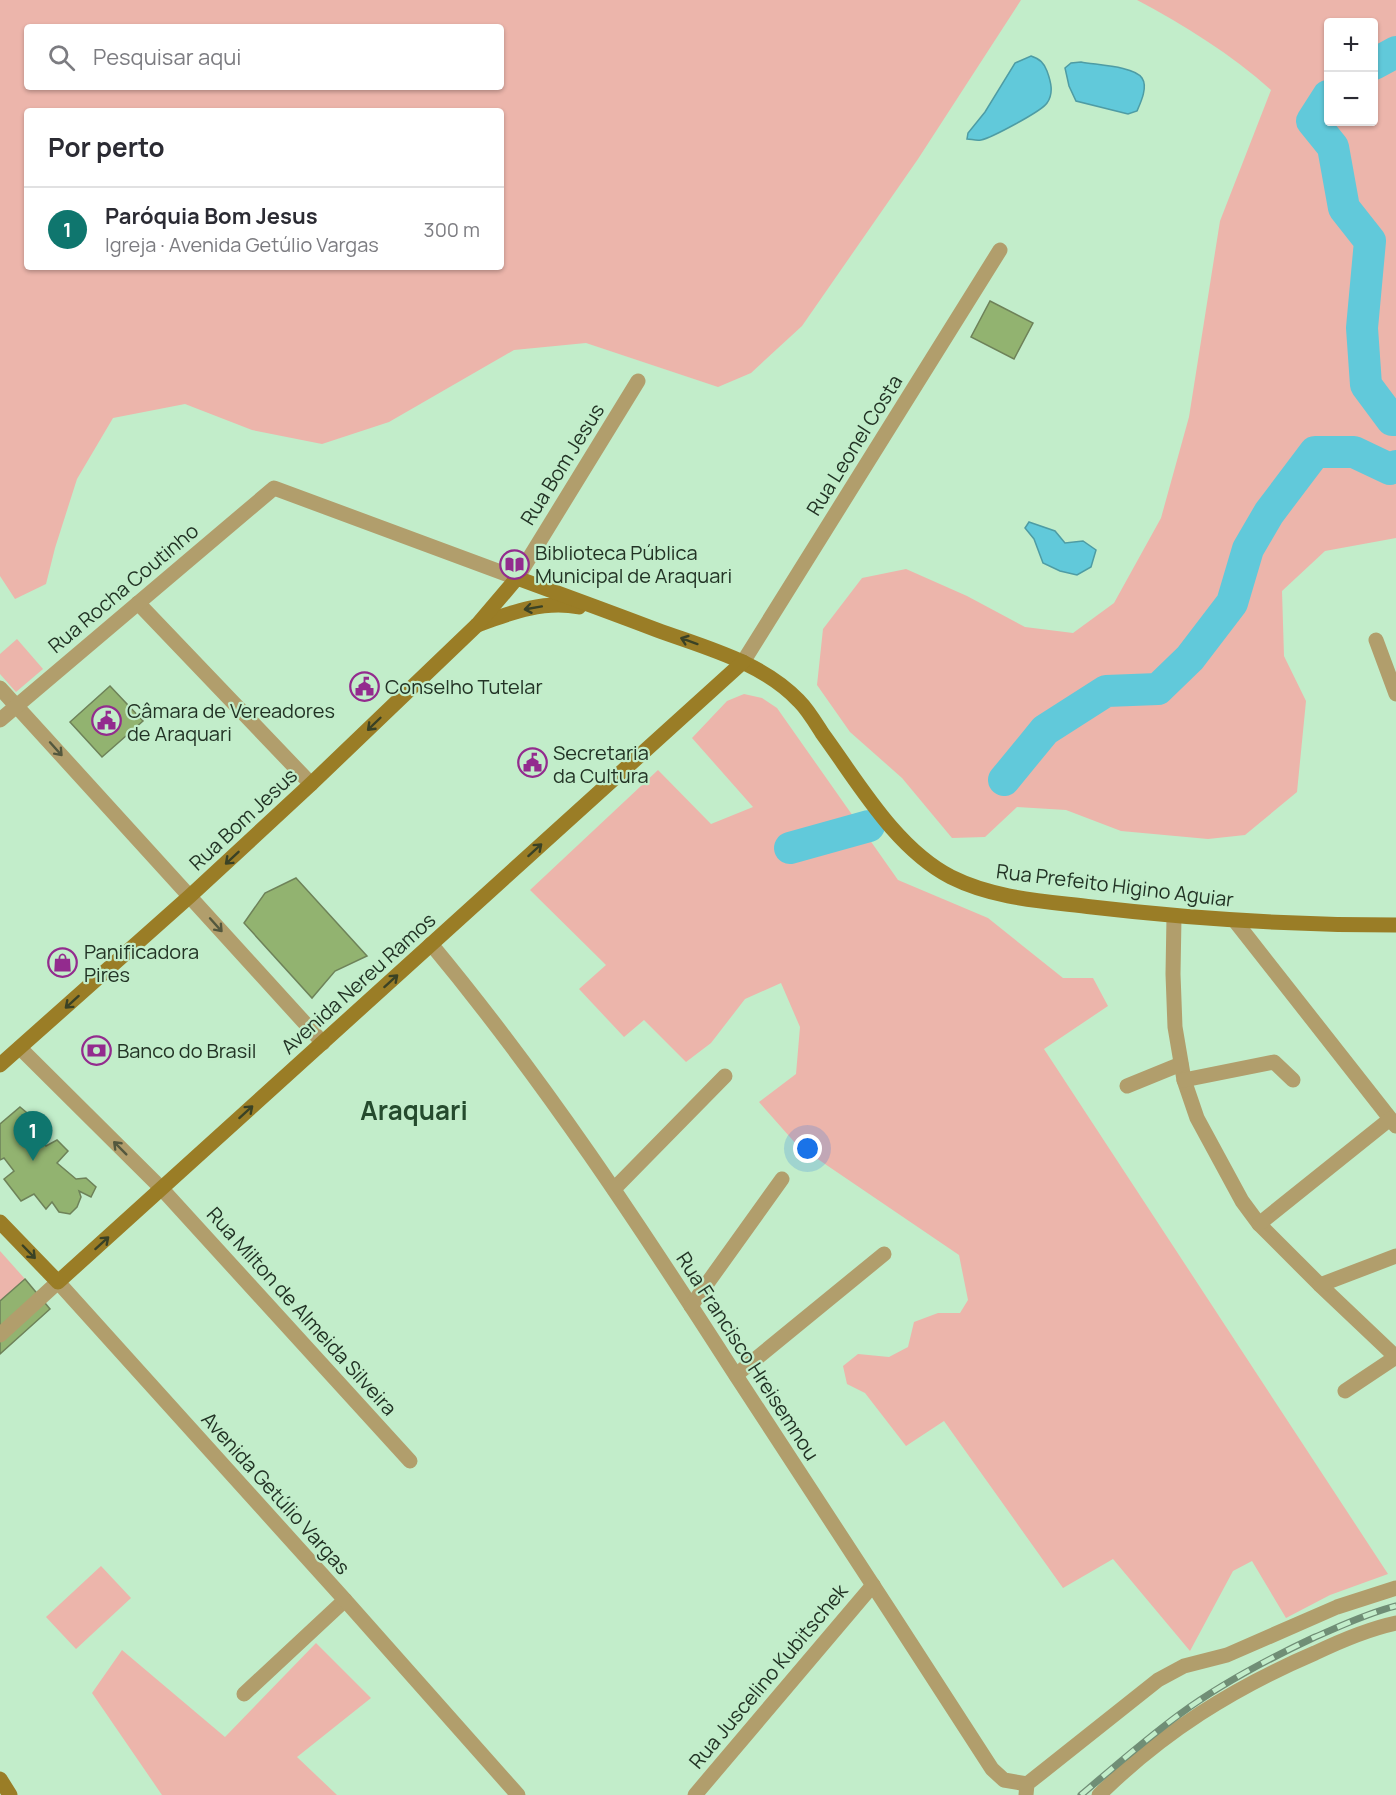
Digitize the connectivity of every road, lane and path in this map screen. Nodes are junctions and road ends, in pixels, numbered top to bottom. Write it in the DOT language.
graph roads {
  1 [pos="1000,250"];
  2 [pos="638,381"];
  3 [pos="274,488"];
  4 [pos="517,578"];
  5 [pos="138,603"];
  6 [pos="612,613"];
  7 [pos="477,625"];
  8 [pos="1376,640"];
  9 [pos="743,662"];
  10 [pos="0,688"];
  11 [pos="1396,694"];
  12 [pos="17,706"];
  13 [pos="0,720"];
  14 [pos="311,784"];
  15 [pos="190,896"];
  16 [pos="1174,917"];
  17 [pos="1235,921"];
  18 [pos="1396,925"];
  19 [pos="431,944"];
  20 [pos="323,1042"];
  21 [pos="20,1048"];
  22 [pos="1182,1064"];
  23 [pos="0,1065"];
  24 [pos="725,1076"];
  25 [pos="1184,1080"];
  26 [pos="1293,1080"];
  27 [pos="1127,1086"];
  28 [pos="1393,1122"];
  29 [pos="782,1179"];
  30 [pos="162,1189"];
  31 [pos="614,1189"];
  32 [pos="0,1222"];
  33 [pos="1260,1224"];
  34 [pos="884,1254"];
  35 [pos="1396,1256"];
  36 [pos="58,1282"];
  37 [pos="1320,1286"];
  38 [pos="691,1306"];
  39 [pos="0,1335"];
  40 [pos="1396,1357"];
  41 [pos="736,1375"];
  42 [pos="1345,1390"];
  43 [pos="410,1461"];
  44 [pos="873,1585"];
  45 [pos="1396,1588"];
  46 [pos="345,1600"];
  47 [pos="1396,1623"];
  48 [pos="244,1694"];
  49 [pos="0,1779"];
  50 [pos="1026,1789"];
  51 [pos="10,1795"];
  52 [pos="518,1795"];
  53 [pos="695,1795"];
  54 [pos="1099,1795"];
  1 -- 9 [label="street, Rua Leonel Costa"];
  2 -- 4 [label="street, Rua Bom Jesus"];
  3 -- 4 [label="street, Rua Prefeito Higino Aguiar"];
  3 -- 5 [label="street, Rua Rocha Coutinho"];
  4 -- 6 [label="main road, Rua Prefeito Higino Aguiar"];
  4 -- 7 [label="main road, Rua Bom Jesus"];
  5 -- 12 [label="street, Rua Rocha Coutinho"];
  5 -- 14 [label="street"];
  6 -- 7 [label="main road, one-way"];
  9 -- 6 [label="main road, Rua Prefeito Higino Aguiar, one-way"];
  7 -- 14 [label="main road, Rua Bom Jesus, one-way"];
  8 -- 11 [label="street"];
  9 -- 16 [label="main road, Rua Prefeito Higino Aguiar"];
  19 -- 9 [label="main road, Avenida Nereu Ramos, one-way"];
  10 -- 12 [label="street"];
  12 -- 13 [label="street, Rua Rocha Coutinho"];
  12 -- 15 [label="street, one-way"];
  14 -- 15 [label="main road, Rua Bom Jesus, one-way"];
  15 -- 20 [label="street, one-way"];
  15 -- 21 [label="main road, Rua Bom Jesus, one-way"];
  16 -- 17 [label="main road, Rua Prefeito Higino Aguiar"];
  16 -- 22 [label="street"];
  17 -- 18 [label="main road, Rua Prefeito Higino Aguiar"];
  17 -- 28 [label="street"];
  20 -- 19 [label="main road, Avenida Nereu Ramos, one-way"];
  19 -- 31 [label="street, Rua Francisco Hreisemnou"];
  30 -- 20 [label="main road, Avenida Nereu Ramos, one-way"];
  21 -- 23 [label="main road, Rua Bom Jesus"];
  30 -- 21 [label="street, Rua Milton de Almeida Silveira, one-way"];
  22 -- 25 [label="street"];
  22 -- 27 [label="street"];
  24 -- 31 [label="street"];
  25 -- 26 [label="street"];
  25 -- 33 [label="street"];
  28 -- 33 [label="street"];
  29 -- 38 [label="street"];
  36 -- 30 [label="main road, Avenida Nereu Ramos, one-way"];
  30 -- 43 [label="street, Rua Milton de Almeida Silveira"];
  31 -- 38 [label="street, Rua Francisco Hreisemnou"];
  32 -- 36 [label="main road, Avenida Getúlio Vargas, one-way"];
  33 -- 37 [label="street"];
  34 -- 41 [label="street"];
  35 -- 37 [label="street"];
  36 -- 39 [label="street, Avenida Nereu Ramos"];
  36 -- 46 [label="street, Avenida Getúlio Vargas"];
  37 -- 40 [label="street"];
  38 -- 41 [label="street, Rua Francisco Hreisemnou"];
  40 -- 42 [label="street"];
  41 -- 44 [label="street, Rua Francisco Hreisemnou"];
  44 -- 50 [label="street, Rua Francisco Hreisemnou"];
  44 -- 53 [label="street, Rua Juscelino Kubitschek"];
  45 -- 50 [label="street"];
  46 -- 48 [label="street"];
  46 -- 52 [label="street, Avenida Getúlio Vargas"];
  47 -- 54 [label="street"];
  49 -- 51 [label="main road"];
}
